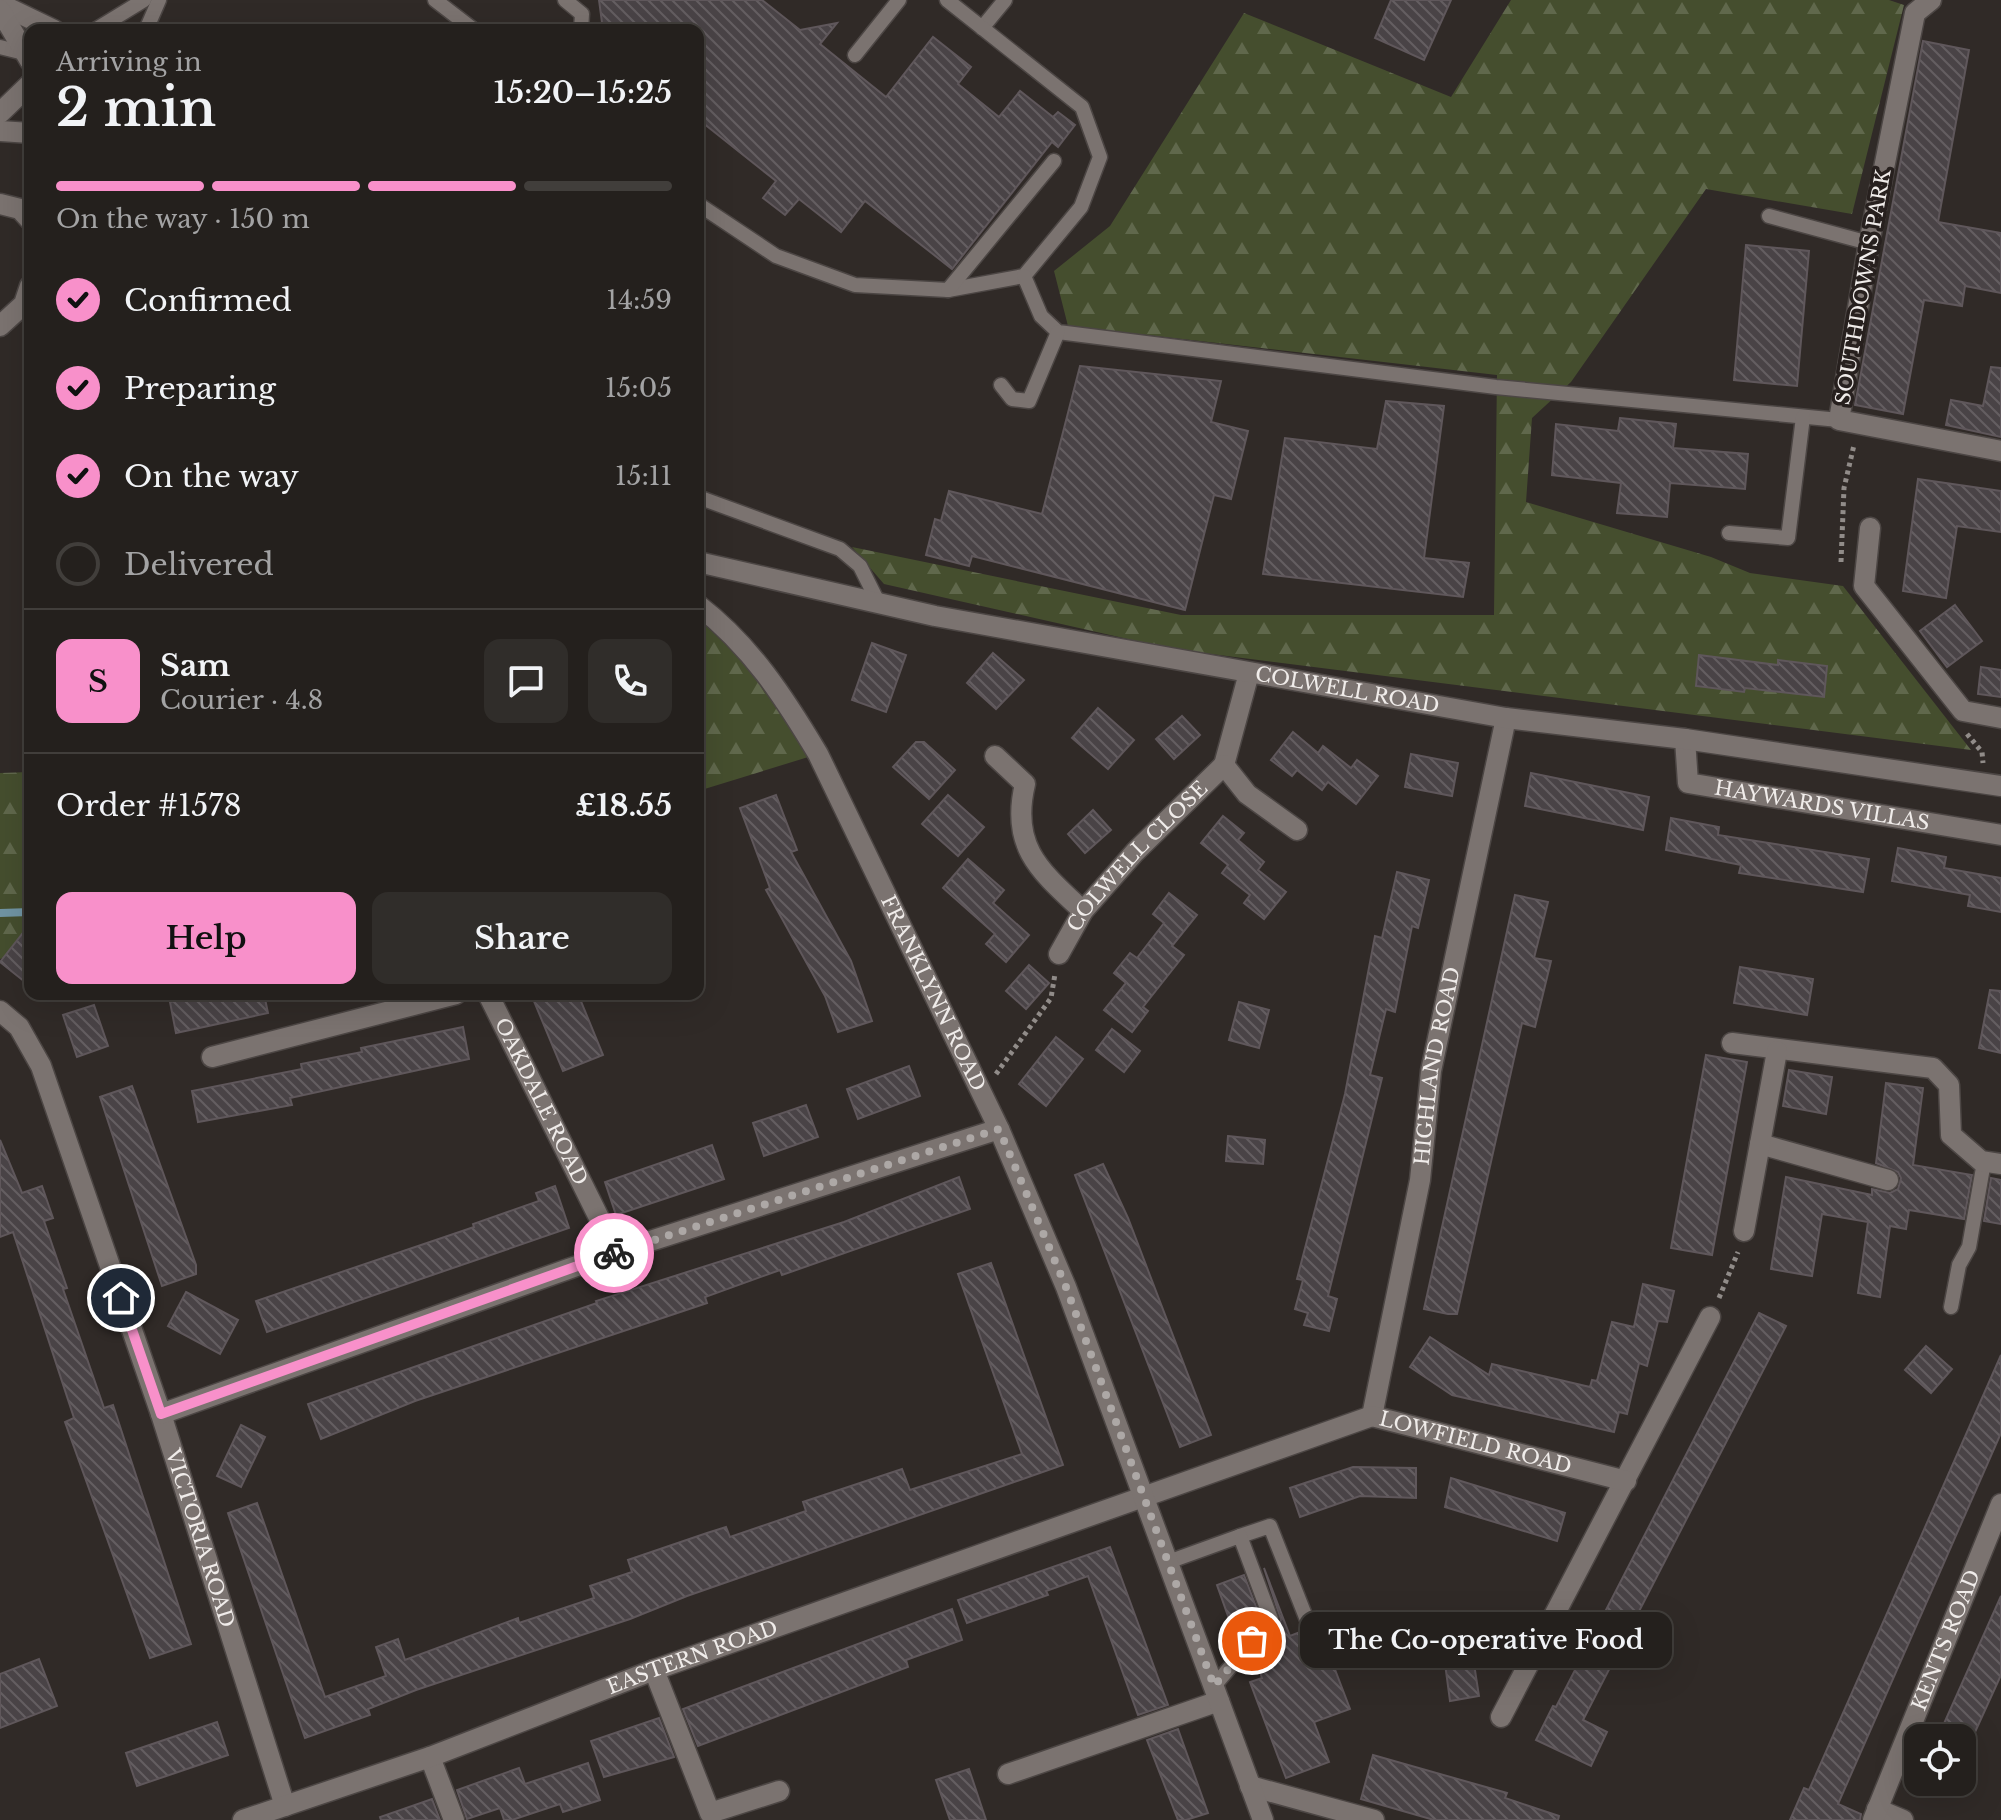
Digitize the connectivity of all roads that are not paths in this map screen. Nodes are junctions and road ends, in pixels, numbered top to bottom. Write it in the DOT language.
graph roads {
  1 [pos="144,0"];
  2 [pos="159,0"];
  3 [pos="435,0"];
  4 [pos="565,0"];
  5 [pos="899,0"];
  6 [pos="947,0"];
  7 [pos="1005,0"];
  8 [pos="1922,4"];
  9 [pos="0,7"];
  10 [pos="40,24"];
  11 [pos="105,24"];
  12 [pos="149,24"];
  13 [pos="466,24"];
  14 [pos="581,24"];
  15 [pos="982,28"];
  16 [pos="0,47"];
  17 [pos="24,51"];
  18 [pos="855,55"];
  19 [pos="24,56"];
  20 [pos="24,90"];
  21 [pos="0,113"];
  22 [pos="0,131"];
  23 [pos="24,133"];
  24 [pos="1054,161"];
  25 [pos="0,204"];
  26 [pos="704,208"];
  27 [pos="24,213"];
  28 [pos="1769,216"];
  29 [pos="1869,243"];
  30 [pos="1024,276"];
  31 [pos="948,290"];
  32 [pos="24,304"];
  33 [pos="0,326"];
  34 [pos="1058,332"];
  35 [pos="1001,385"];
  36 [pos="1803,417"];
  37 [pos="1839,420"];
  38 [pos="2001,451"];
  39 [pos="704,499"];
  40 [pos="1870,528"];
  41 [pos="1729,533"];
  42 [pos="704,563"];
  43 [pos="879,604"];
  44 [pos="704,610"];
  45 [pos="1249,673"];
  46 [pos="1506,718"];
  47 [pos="2001,718"];
  48 [pos="1685,739"];
  49 [pos="995,756"];
  50 [pos="1224,765"];
  51 [pos="2001,786"];
  52 [pos="1297,830"];
  53 [pos="2001,835"];
  54 [pos="1083,911"];
  55 [pos="1059,954"];
  56 [pos="433,1000"];
  57 [pos="491,1000"];
  58 [pos="0,1011"];
  59 [pos="1732,1043"];
  60 [pos="1777,1051"];
  61 [pos="212,1057"];
  62 [pos="999,1129"];
  63 [pos="1760,1144"];
  64 [pos="1993,1163"];
  65 [pos="1888,1180"];
  66 [pos="1744,1231"];
  67 [pos="616,1252"];
  68 [pos="1951,1307"];
  69 [pos="1710,1317"];
  70 [pos="161,1414"];
  71 [pos="1372,1416"];
  72 [pos="1626,1481"];
  73 [pos="1144,1496"];
  74 [pos="2001,1504"];
  75 [pos="1240,1536"];
  76 [pos="1168,1562"];
  77 [pos="1307,1620"];
  78 [pos="654,1670"];
  79 [pos="1217,1694"];
  80 [pos="1501,1717"];
  81 [pos="430,1757"];
  82 [pos="1008,1774"];
  83 [pos="1250,1786"];
  84 [pos="779,1791"];
  85 [pos="285,1806"];
  86 [pos="1875,1815"];
  87 [pos="243,1820"];
  88 [pos="454,1820"];
  89 [pos="1263,1820"];
  90 [pos="1374,1820"];
  91 [pos="1903,1820"];
  1 -- 11 [label="lane"];
  2 -- 12 [label="lane"];
  3 -- 13 [label="lane"];
  4 -- 14 [label="lane"];
  5 -- 18 [label="lane"];
  6 -- 15 [label="lane"];
  7 -- 15 [label="lane"];
  8 -- 29 [label="street, SOUTHDOWNS PARK"];
  9 -- 10 [label="street"];
  9 -- 17 [label="street"];
  15 -- 30 [label="lane"];
  16 -- 19 [label="lane"];
  20 -- 21 [label="street"];
  22 -- 23 [label="street"];
  24 -- 31 [label="lane"];
  25 -- 27 [label="street"];
  26 -- 31 [label="lane"];
  28 -- 29 [label="lane"];
  29 -- 37 [label="street, SOUTHDOWNS PARK"];
  30 -- 31 [label="lane"];
  30 -- 34 [label="lane"];
  32 -- 33 [label="street"];
  34 -- 35 [label="lane"];
  34 -- 36 [label="lane"];
  36 -- 37 [label="lane"];
  36 -- 41 [label="lane"];
  37 -- 38 [label="street, SOUTHDOWNS PARK"];
  39 -- 43 [label="lane"];
  40 -- 47 [label="street"];
  42 -- 43 [label="street, COLWELL ROAD"];
  43 -- 45 [label="street, COLWELL ROAD"];
  44 -- 62 [label="street, FRANKLYNN ROAD"];
  45 -- 46 [label="street, COLWELL ROAD"];
  45 -- 50 [label="street, COLWELL CLOSE"];
  46 -- 48 [label="street, COLWELL ROAD"];
  46 -- 71 [label="street, HIGHLAND ROAD"];
  48 -- 51 [label="street, COLWELL ROAD"];
  48 -- 53 [label="street, HAYWARDS VILLAS"];
  49 -- 54 [label="street"];
  50 -- 52 [label="street, COLWELL CLOSE"];
  50 -- 54 [label="street, COLWELL CLOSE"];
  54 -- 55 [label="street, COLWELL CLOSE"];
  56 -- 61 [label="street"];
  57 -- 67 [label="street, OAKDALE ROAD"];
  58 -- 70 [label="street, VICTORIA ROAD"];
  59 -- 60 [label="street"];
  60 -- 63 [label="street"];
  60 -- 64 [label="street"];
  62 -- 67 [label="street"];
  62 -- 73 [label="street, FRANKLYNN ROAD"];
  63 -- 65 [label="street"];
  63 -- 66 [label="street"];
  64 -- 68 [label="lane"];
  67 -- 70 [label="street"];
  69 -- 72 [label="street"];
  70 -- 85 [label="street, VICTORIA ROAD"];
  71 -- 72 [label="street, LOWFIELD ROAD"];
  71 -- 73 [label="street, LOWFIELD ROAD"];
  72 -- 80 [label="street"];
  73 -- 76 [label="street, FRANKLYNN ROAD"];
  73 -- 78 [label="street, EASTERN ROAD"];
  74 -- 86 [label="street, KENTS ROAD"];
  75 -- 76 [label="lane"];
  75 -- 77 [label="lane"];
  75 -- 79 [label="lane"];
  76 -- 79 [label="street, FRANKLYNN ROAD"];
  78 -- 81 [label="street, EASTERN ROAD"];
  78 -- 84 [label="street"];
  79 -- 82 [label="street"];
  79 -- 83 [label="street, FRANKLYNN ROAD"];
  81 -- 85 [label="street, EASTERN ROAD"];
  81 -- 88 [label="street"];
  83 -- 89 [label="street, FRANKLYNN ROAD"];
  83 -- 90 [label="street"];
  85 -- 87 [label="street, EASTERN ROAD"];
  86 -- 91 [label="street"];
}
